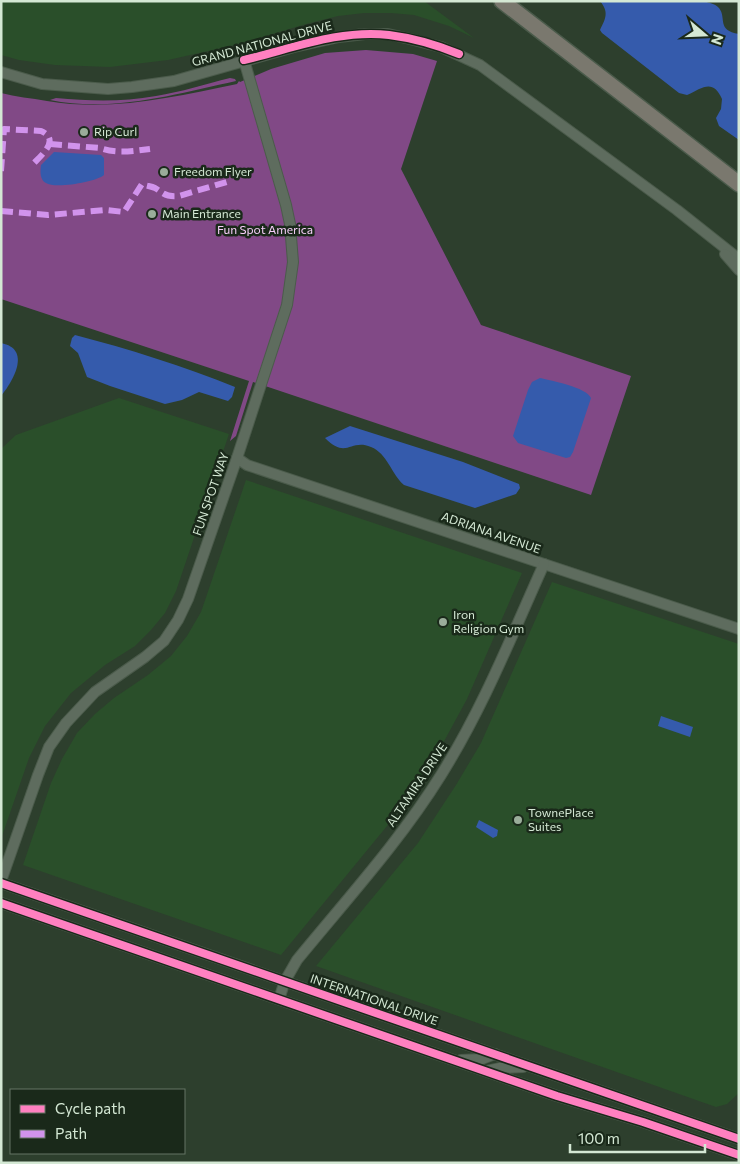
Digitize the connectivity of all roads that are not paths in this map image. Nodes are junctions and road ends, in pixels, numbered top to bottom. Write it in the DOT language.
graph roads {
  1 [pos="502,1"];
  2 [pos="244,60"];
  3 [pos="1,72"];
  4 [pos="739,184"];
  5 [pos="709,236"];
  6 [pos="739,259"];
  7 [pos="739,270"];
  8 [pos="236,458"];
  9 [pos="544,564"];
  10 [pos="739,629"];
  11 [pos="1,882"];
  12 [pos="1,903"];
  13 [pos="285,981"];
  14 [pos="279,999"];
  15 [pos="495,1054"];
  16 [pos="450,1059"];
  17 [pos="534,1068"];
  18 [pos="486,1072"];
  19 [pos="739,1139"];
  20 [pos="739,1155"];
  1 -- 4 [label="highway"];
  2 -- 3 [label="street, GRAND NATIONAL DRIVE"];
  2 -- 5 [label="street, GRAND NATIONAL DRIVE"];
  2 -- 8 [label="street, FUN SPOT WAY"];
  5 -- 6 [label="street, GRAND NATIONAL DRIVE"];
  5 -- 7 [label="street, GRAND NATIONAL DRIVE"];
  8 -- 9 [label="street, ADRIANA AVENUE"];
  8 -- 11 [label="street, FUN SPOT WAY"];
  9 -- 10 [label="street, ADRIANA AVENUE"];
  9 -- 13 [label="street, ALTAMIRA DRIVE"];
  11 -- 13 [label="street, INTERNATIONAL DRIVE"];
  12 -- 14 [label="street"];
  13 -- 14 [label="street, ALTAMIRA DRIVE"];
  13 -- 15 [label="street, INTERNATIONAL DRIVE"];
  14 -- 16 [label="street"];
  15 -- 16 [label="street"];
  15 -- 17 [label="street, INTERNATIONAL DRIVE"];
  16 -- 18 [label="street"];
  17 -- 18 [label="street"];
  17 -- 19 [label="street, INTERNATIONAL DRIVE"];
  18 -- 20 [label="street"];
}
